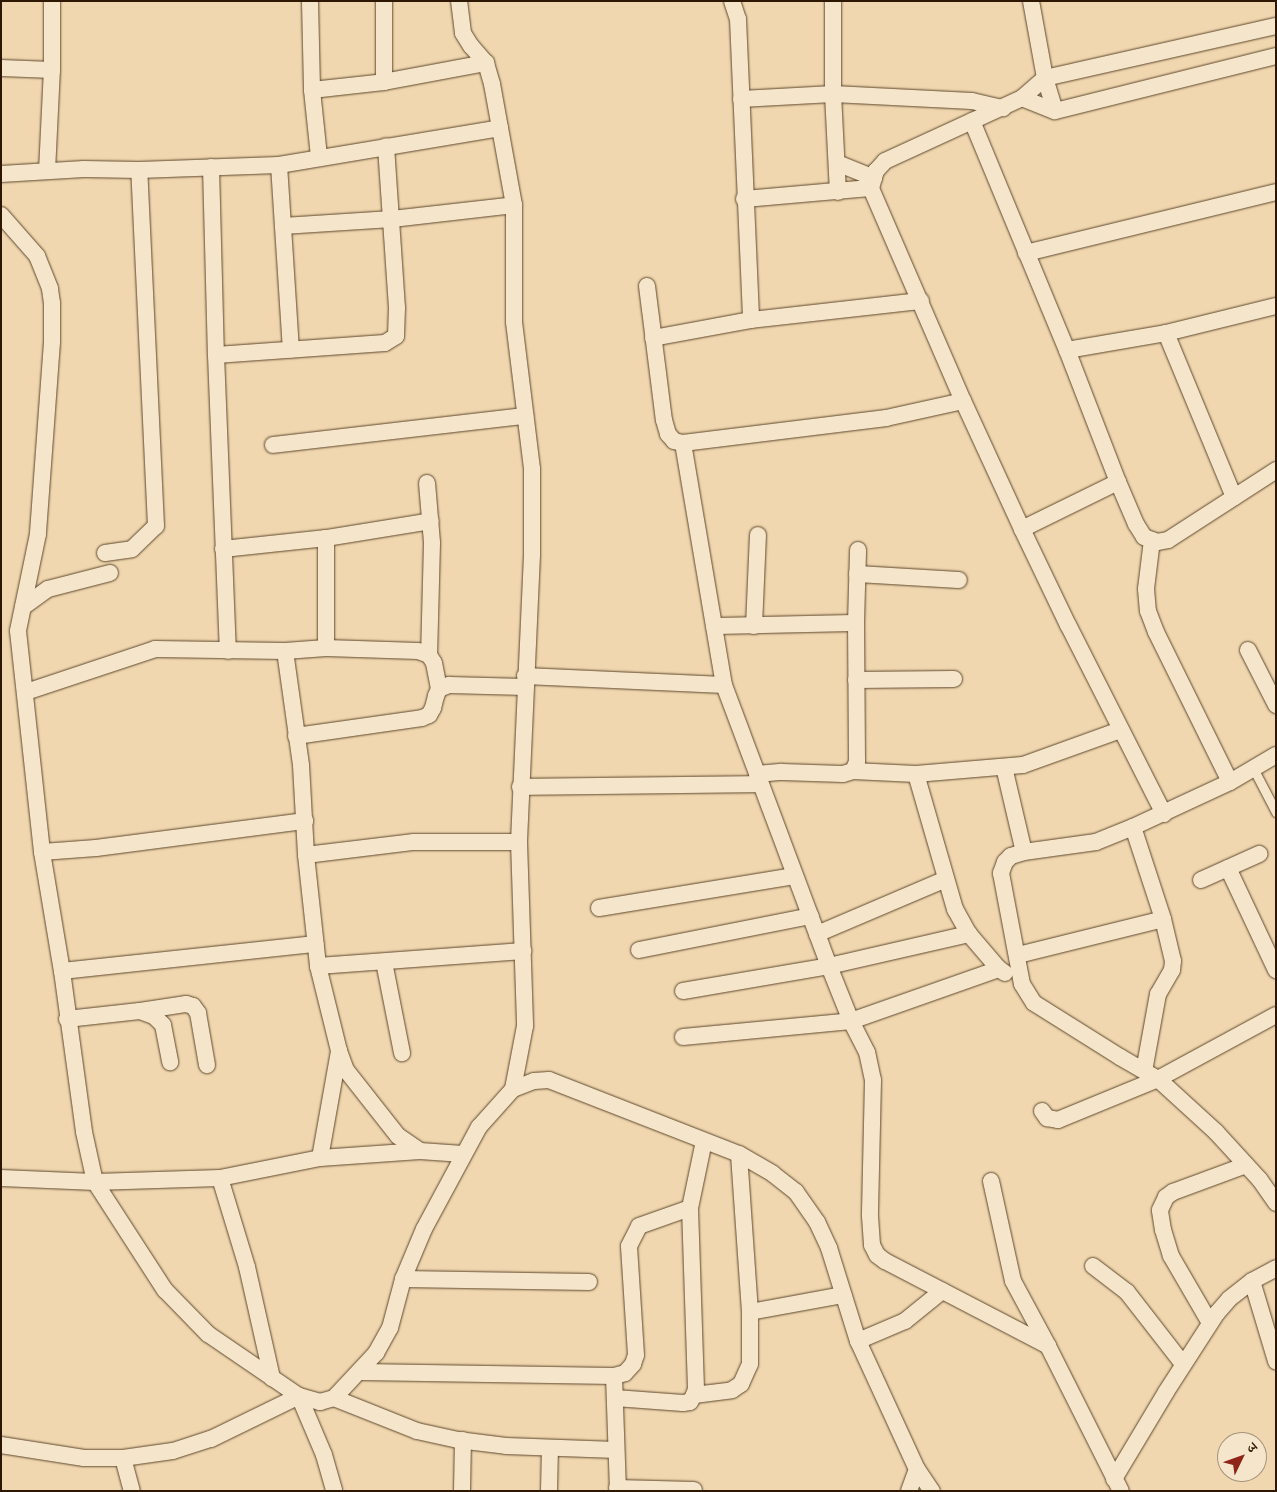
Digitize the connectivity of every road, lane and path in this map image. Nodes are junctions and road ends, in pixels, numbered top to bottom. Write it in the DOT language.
graph roads {
  1 [pos="52,1"];
  2 [pos="310,1"];
  3 [pos="384,1"];
  4 [pos="459,1"];
  5 [pos="732,1"];
  6 [pos="833,1"];
  7 [pos="1031,1"];
  8 [pos="1276,26"];
  9 [pos="1276,56"];
  10 [pos="486,63"];
  11 [pos="1,68"];
  12 [pos="52,70"];
  13 [pos="1045,78"];
  14 [pos="384,82"];
  15 [pos="312,90"];
  16 [pos="833,94"];
  17 [pos="742,98"];
  18 [pos="1022,98"];
  19 [pos="1003,108"];
  20 [pos="1055,111"];
  21 [pos="972,120"];
  22 [pos="500,128"];
  23 [pos="386,146"];
  24 [pos="319,157"];
  25 [pos="837,163"];
  26 [pos="279,164"];
  27 [pos="211,167"];
  28 [pos="139,170"];
  29 [pos="47,171"];
  30 [pos="1,174"];
  31 [pos="873,183"];
  32 [pos="838,192"];
  33 [pos="1276,192"];
  34 [pos="744,199"];
  35 [pos="514,205"];
  36 [pos="1,215"];
  37 [pos="392,219"];
  38 [pos="283,226"];
  39 [pos="1026,253"];
  40 [pos="647,286"];
  41 [pos="921,301"];
  42 [pos="1276,306"];
  43 [pos="751,320"];
  44 [pos="1166,333"];
  45 [pos="652,338"];
  46 [pos="291,350"];
  47 [pos="1067,350"];
  48 [pos="216,355"];
  49 [pos="963,401"];
  50 [pos="525,416"];
  51 [pos="683,443"];
  52 [pos="273,445"];
  53 [pos="1276,470"];
  54 [pos="1118,482"];
  55 [pos="427,483"];
  56 [pos="1234,497"];
  57 [pos="431,521"];
  58 [pos="1022,529"];
  59 [pos="758,535"];
  60 [pos="326,538"];
  61 [pos="1152,540"];
  62 [pos="223,548"];
  63 [pos="858,550"];
  64 [pos="105,554"];
  65 [pos="110,573"];
  66 [pos="857,574"];
  67 [pos="959,580"];
  68 [pos="23,607"];
  69 [pos="856,623"];
  70 [pos="714,626"];
  71 [pos="754,626"];
  72 [pos="326,648"];
  73 [pos="1248,650"];
  74 [pos="228,651"];
  75 [pos="284,651"];
  76 [pos="428,655"];
  77 [pos="954,679"];
  78 [pos="856,680"];
  79 [pos="525,681"];
  80 [pos="724,685"];
  81 [pos="440,689"];
  82 [pos="26,692"];
  83 [pos="1276,705"];
  84 [pos="1120,730"];
  85 [pos="296,736"];
  86 [pos="1276,755"];
  87 [pos="1004,767"];
  88 [pos="1253,768"];
  89 [pos="853,771"];
  90 [pos="916,774"];
  91 [pos="758,779"];
  92 [pos="1230,782"];
  93 [pos="520,787"];
  94 [pos="1276,812"];
  95 [pos="1164,814"];
  96 [pos="305,821"];
  97 [pos="1133,828"];
  98 [pos="518,842"];
  99 [pos="42,852"];
  100 [pos="1024,852"];
  101 [pos="1258,854"];
  102 [pos="306,855"];
  103 [pos="1228,868"];
  104 [pos="794,876"];
  105 [pos="946,880"];
  106 [pos="1201,880"];
  107 [pos="599,908"];
  108 [pos="811,916"];
  109 [pos="1162,919"];
  110 [pos="817,934"];
  111 [pos="969,934"];
  112 [pos="316,944"];
  113 [pos="639,950"];
  114 [pos="522,951"];
  115 [pos="1018,955"];
  116 [pos="384,962"];
  117 [pos="318,966"];
  118 [pos="829,966"];
  119 [pos="998,969"];
  120 [pos="1276,970"];
  121 [pos="62,971"];
  122 [pos="1022,984"];
  123 [pos="683,992"];
  124 [pos="140,1011"];
  125 [pos="1276,1016"];
  126 [pos="67,1019"];
  127 [pos="851,1021"];
  128 [pos="683,1036"];
  129 [pos="339,1050"];
  130 [pos="402,1053"];
  131 [pos="170,1062"];
  132 [pos="207,1065"];
  133 [pos="1151,1075"];
  134 [pos="513,1089"];
  135 [pos="1042,1111"];
  136 [pos="704,1141"];
  137 [pos="420,1151"];
  138 [pos="463,1154"];
  139 [pos="739,1154"];
  140 [pos="320,1158"];
  141 [pos="1246,1165"];
  142 [pos="1,1178"];
  143 [pos="220,1178"];
  144 [pos="95,1182"];
  145 [pos="991,1182"];
  146 [pos="1276,1203"];
  147 [pos="690,1208"];
  148 [pos="1094,1266"];
  149 [pos="1276,1268"];
  150 [pos="403,1279"];
  151 [pos="1252,1281"];
  152 [pos="589,1282"];
  153 [pos="942,1291"];
  154 [pos="843,1295"];
  155 [pos="750,1312"];
  156 [pos="1210,1323"];
  157 [pos="858,1341"];
  158 [pos="1048,1346"];
  159 [pos="1276,1361"];
  160 [pos="1183,1364"];
  161 [pos="361,1372"];
  162 [pos="614,1376"];
  163 [pos="272,1378"];
  164 [pos="694,1395"];
  165 [pos="300,1396"];
  166 [pos="334,1398"];
  167 [pos="614,1398"];
  168 [pos="463,1440"];
  169 [pos="1,1444"];
  170 [pos="550,1448"];
  171 [pos="616,1450"];
  172 [pos="123,1458"];
  173 [pos="917,1469"];
  174 [pos="1117,1485"];
  175 [pos="617,1490"];
  176 [pos="694,1490"];
  177 [pos="132,1491"];
  178 [pos="334,1491"];
  179 [pos="462,1491"];
  180 [pos="549,1491"];
  181 [pos="909,1491"];
  182 [pos="932,1491"];
  1 -- 12 [label="street"];
  2 -- 15 [label="street"];
  3 -- 14 [label="street"];
  4 -- 10 [label="street"];
  5 -- 17 [label="street"];
  6 -- 16 [label="street"];
  7 -- 13 [label="street"];
  8 -- 13 [label="street"];
  9 -- 20 [label="street"];
  10 -- 14 [label="street"];
  10 -- 22 [label="street"];
  11 -- 12 [label="street"];
  12 -- 29 [label="street"];
  13 -- 18 [label="street"];
  13 -- 20 [label="street"];
  14 -- 15 [label="street"];
  15 -- 24 [label="street"];
  16 -- 17 [label="street"];
  16 -- 19 [label="street"];
  16 -- 25 [label="street"];
  17 -- 34 [label="street"];
  18 -- 19 [label="street"];
  18 -- 20 [label="street"];
  19 -- 21 [label="street"];
  21 -- 31 [label="street"];
  21 -- 39 [label="street"];
  22 -- 23 [label="street"];
  22 -- 35 [label="street"];
  23 -- 24 [label="street"];
  23 -- 37 [label="street"];
  24 -- 26 [label="street"];
  25 -- 31 [label="street"];
  25 -- 32 [label="street"];
  26 -- 27 [label="street"];
  26 -- 38 [label="street"];
  27 -- 28 [label="street"];
  27 -- 48 [label="street"];
  28 -- 29 [label="street"];
  28 -- 64 [label="street"];
  29 -- 30 [label="street"];
  31 -- 32 [label="street"];
  31 -- 41 [label="street"];
  32 -- 34 [label="street"];
  33 -- 39 [label="street"];
  34 -- 43 [label="street"];
  35 -- 37 [label="street"];
  35 -- 50 [label="street"];
  36 -- 68 [label="street"];
  37 -- 38 [label="street"];
  37 -- 46 [label="street"];
  38 -- 46 [label="street"];
  39 -- 47 [label="street"];
  40 -- 45 [label="street"];
  41 -- 43 [label="street"];
  41 -- 49 [label="street"];
  42 -- 44 [label="street"];
  43 -- 45 [label="street"];
  44 -- 47 [label="street"];
  44 -- 56 [label="street"];
  45 -- 51 [label="street"];
  46 -- 48 [label="street"];
  47 -- 54 [label="street"];
  48 -- 62 [label="street"];
  49 -- 51 [label="street"];
  49 -- 58 [label="street"];
  50 -- 52 [label="street"];
  50 -- 79 [label="street"];
  51 -- 70 [label="street"];
  53 -- 56 [label="street"];
  54 -- 58 [label="street"];
  54 -- 61 [label="street"];
  55 -- 57 [label="street"];
  56 -- 61 [label="street"];
  57 -- 60 [label="street"];
  57 -- 76 [label="street"];
  58 -- 84 [label="street"];
  59 -- 71 [label="street"];
  60 -- 62 [label="street"];
  60 -- 72 [label="street"];
  61 -- 92 [label="street"];
  62 -- 74 [label="street"];
  63 -- 66 [label="street"];
  65 -- 68 [label="street"];
  66 -- 67 [label="street"];
  66 -- 69 [label="street"];
  68 -- 82 [label="street"];
  69 -- 71 [label="street"];
  69 -- 78 [label="street"];
  70 -- 71 [label="street"];
  70 -- 80 [label="street"];
  72 -- 75 [label="street"];
  72 -- 76 [label="street"];
  73 -- 83 [label="street"];
  74 -- 75 [label="street"];
  74 -- 82 [label="street"];
  75 -- 85 [label="street"];
  76 -- 81 [label="street"];
  77 -- 78 [label="street"];
  78 -- 89 [label="street"];
  79 -- 80 [label="street"];
  79 -- 81 [label="street"];
  79 -- 93 [label="street"];
  80 -- 91 [label="street"];
  81 -- 85 [label="street"];
  82 -- 99 [label="street"];
  84 -- 87 [label="street"];
  84 -- 95 [label="street"];
  85 -- 96 [label="street"];
  86 -- 88 [label="street"];
  87 -- 90 [label="street"];
  87 -- 100 [label="street"];
  88 -- 92 [label="street"];
  88 -- 94 [label="lane"];
  89 -- 90 [label="street"];
  89 -- 91 [label="street"];
  90 -- 105 [label="street"];
  91 -- 93 [label="street"];
  91 -- 104 [label="street"];
  92 -- 95 [label="street"];
  93 -- 98 [label="street"];
  95 -- 97 [label="street"];
  96 -- 99 [label="street"];
  96 -- 102 [label="street"];
  97 -- 100 [label="street"];
  97 -- 109 [label="street"];
  98 -- 102 [label="street"];
  98 -- 114 [label="street"];
  99 -- 121 [label="street"];
  100 -- 115 [label="street"];
  101 -- 103 [label="street"];
  102 -- 112 [label="street"];
  103 -- 106 [label="street"];
  103 -- 120 [label="street"];
  104 -- 107 [label="street"];
  104 -- 108 [label="street"];
  105 -- 110 [label="street"];
  105 -- 111 [label="street"];
  108 -- 110 [label="street"];
  108 -- 113 [label="street"];
  109 -- 115 [label="street"];
  109 -- 133 [label="street"];
  110 -- 118 [label="street"];
  111 -- 118 [label="street"];
  111 -- 119 [label="street"];
  112 -- 117 [label="street"];
  112 -- 121 [label="street"];
  114 -- 116 [label="street"];
  114 -- 134 [label="street"];
  115 -- 122 [label="street"];
  116 -- 117 [label="street"];
  116 -- 130 [label="street"];
  117 -- 129 [label="street"];
  118 -- 123 [label="street"];
  118 -- 127 [label="street"];
  119 -- 122 [label="street"];
  119 -- 127 [label="street"];
  121 -- 126 [label="street"];
  122 -- 133 [label="street"];
  124 -- 126 [label="street"];
  124 -- 131 [label="street"];
  124 -- 132 [label="street"];
  125 -- 133 [label="street"];
  126 -- 144 [label="street"];
  127 -- 128 [label="street"];
  127 -- 153 [label="street"];
  129 -- 137 [label="street"];
  129 -- 140 [label="street"];
  133 -- 135 [label="street"];
  133 -- 141 [label="street"];
  134 -- 136 [label="street"];
  134 -- 138 [label="street"];
  136 -- 139 [label="street"];
  136 -- 147 [label="street"];
  137 -- 138 [label="street"];
  137 -- 140 [label="street"];
  138 -- 150 [label="street"];
  139 -- 154 [label="street"];
  139 -- 155 [label="street"];
  140 -- 143 [label="street"];
  141 -- 146 [label="street"];
  141 -- 156 [label="street"];
  142 -- 144 [label="street"];
  143 -- 144 [label="street"];
  143 -- 163 [label="street"];
  144 -- 163 [label="street"];
  145 -- 158 [label="street"];
  147 -- 162 [label="street"];
  147 -- 164 [label="street"];
  148 -- 160 [label="street"];
  149 -- 151 [label="street"];
  150 -- 152 [label="street"];
  150 -- 161 [label="street"];
  151 -- 156 [label="street"];
  151 -- 159 [label="street"];
  153 -- 157 [label="street"];
  153 -- 158 [label="street"];
  154 -- 155 [label="street"];
  154 -- 157 [label="street"];
  155 -- 164 [label="street"];
  156 -- 160 [label="street"];
  157 -- 173 [label="street"];
  158 -- 174 [label="street"];
  160 -- 174 [label="street"];
  161 -- 162 [label="street"];
  161 -- 166 [label="street"];
  162 -- 167 [label="street"];
  163 -- 165 [label="street"];
  164 -- 167 [label="street"];
  165 -- 166 [label="street"];
  165 -- 172 [label="street"];
  165 -- 178 [label="street"];
  166 -- 168 [label="street"];
  167 -- 171 [label="street"];
  168 -- 170 [label="street"];
  168 -- 179 [label="street"];
  169 -- 172 [label="street"];
  170 -- 171 [label="street"];
  170 -- 180 [label="street"];
  171 -- 175 [label="street"];
  172 -- 177 [label="street"];
  173 -- 181 [label="street"];
  173 -- 182 [label="street"];
  175 -- 176 [label="street"];
}
